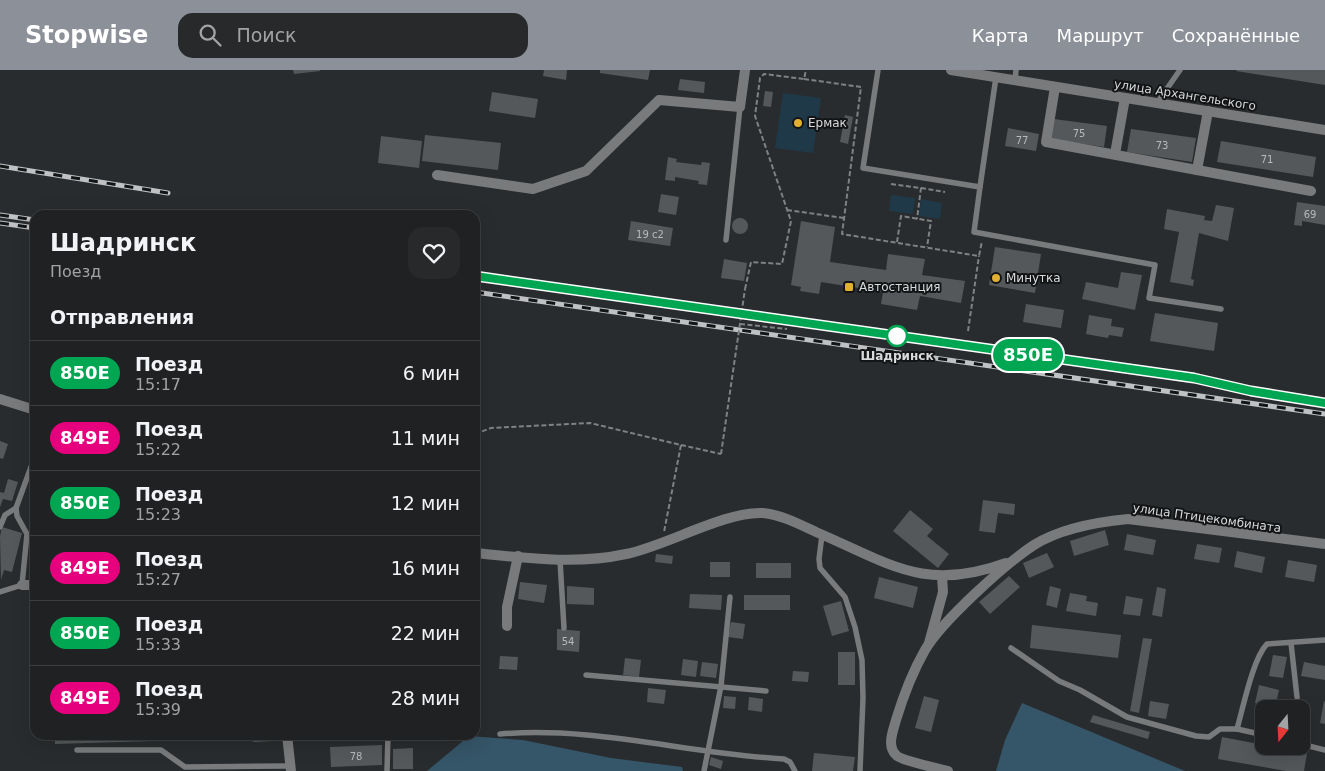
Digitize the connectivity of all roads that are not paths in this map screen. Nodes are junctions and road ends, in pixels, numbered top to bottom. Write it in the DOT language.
graph roads {
  1 [pos="745,70"];
  2 [pos="878,70"];
  3 [pos="951,70"];
  4 [pos="1180,70"];
  5 [pos="1016,75"];
  6 [pos="996,77"];
  7 [pos="1055,87"];
  8 [pos="1126,98"];
  9 [pos="1157,103"];
  10 [pos="740,108"];
  11 [pos="1208,111"];
  12 [pos="1325,130"];
  13 [pos="1115,154"];
  14 [pos="1197,170"];
  15 [pos="437,175"];
  16 [pos="980,187"];
  17 [pos="1311,191"];
  18 [pos="726,240"];
  19 [pos="1221,309"];
  20 [pos="0,400"];
  21 [pos="30,409"];
  22 [pos="30,470"];
  23 [pos="16,508"];
  24 [pos="0,527"];
  25 [pos="822,535"];
  26 [pos="1325,544"];
  27 [pos="480,553"];
  28 [pos="518,556"];
  29 [pos="560,560"];
  30 [pos="1012,561"];
  31 [pos="942,576"];
  32 [pos="22,585"];
  33 [pos="30,586"];
  34 [pos="0,592"];
  35 [pos="730,597"];
  36 [pos="507,626"];
  37 [pos="564,628"];
  38 [pos="1325,640"];
  39 [pos="1291,643"];
  40 [pos="928,646"];
  41 [pos="1010,648"];
  42 [pos="586,674"];
  43 [pos="721,686"];
  44 [pos="766,691"];
  45 [pos="1297,697"];
  46 [pos="1237,729"];
  47 [pos="1255,733"];
  48 [pos="500,734"];
  49 [pos="287,740"];
  50 [pos="388,740"];
  51 [pos="1310,746"];
  52 [pos="77,750"];
  53 [pos="708,750"];
  54 [pos="1325,750"];
  55 [pos="290,769"];
  56 [pos="387,771"];
  57 [pos="704,771"];
  58 [pos="795,771"];
  59 [pos="860,771"];
  60 [pos="948,771"];
  1 -- 10 [label="street"];
  2 -- 16 [label="lane"];
  3 -- 6 [label="street, улица Архангельского"];
  4 -- 9 [label="lane"];
  5 -- 6 [label="street, улица Архангельского"];
  5 -- 7 [label="street, улица Архангельского"];
  6 -- 16 [label="lane"];
  7 -- 8 [label="street, улица Архангельского"];
  7 -- 13 [label="street"];
  8 -- 9 [label="street, улица Архангельского"];
  8 -- 13 [label="street"];
  9 -- 11 [label="street, улица Архангельского"];
  10 -- 15 [label="street"];
  10 -- 18 [label="lane"];
  11 -- 12 [label="street, улица Архангельского"];
  11 -- 14 [label="street"];
  13 -- 14 [label="street"];
  14 -- 17 [label="street"];
  16 -- 19 [label="lane"];
  20 -- 21 [label="street"];
  22 -- 23 [label="lane"];
  23 -- 24 [label="lane"];
  23 -- 32 [label="lane"];
  25 -- 29 [label="street"];
  25 -- 31 [label="street"];
  25 -- 59 [label="lane"];
  26 -- 30 [label="street, улица Птицекомбината"];
  27 -- 28 [label="street"];
  28 -- 29 [label="street"];
  28 -- 36 [label="street"];
  29 -- 37 [label="lane"];
  30 -- 31 [label="street"];
  30 -- 40 [label="street, улица Птицекомбината"];
  31 -- 40 [label="street"];
  32 -- 33 [label="street"];
  32 -- 34 [label="lane"];
  35 -- 43 [label="lane"];
  38 -- 39 [label="lane"];
  39 -- 45 [label="lane"];
  39 -- 46 [label="lane"];
  40 -- 60 [label="street, улица Птицекомбината"];
  41 -- 46 [label="lane"];
  42 -- 43 [label="lane"];
  43 -- 44 [label="lane"];
  43 -- 53 [label="lane"];
  46 -- 47 [label="lane"];
  48 -- 53 [label="lane"];
  49 -- 55 [label="street"];
  50 -- 56 [label="lane"];
  51 -- 54 [label="lane"];
  52 -- 55 [label="lane"];
  53 -- 57 [label="lane"];
  53 -- 58 [label="lane"];
}
